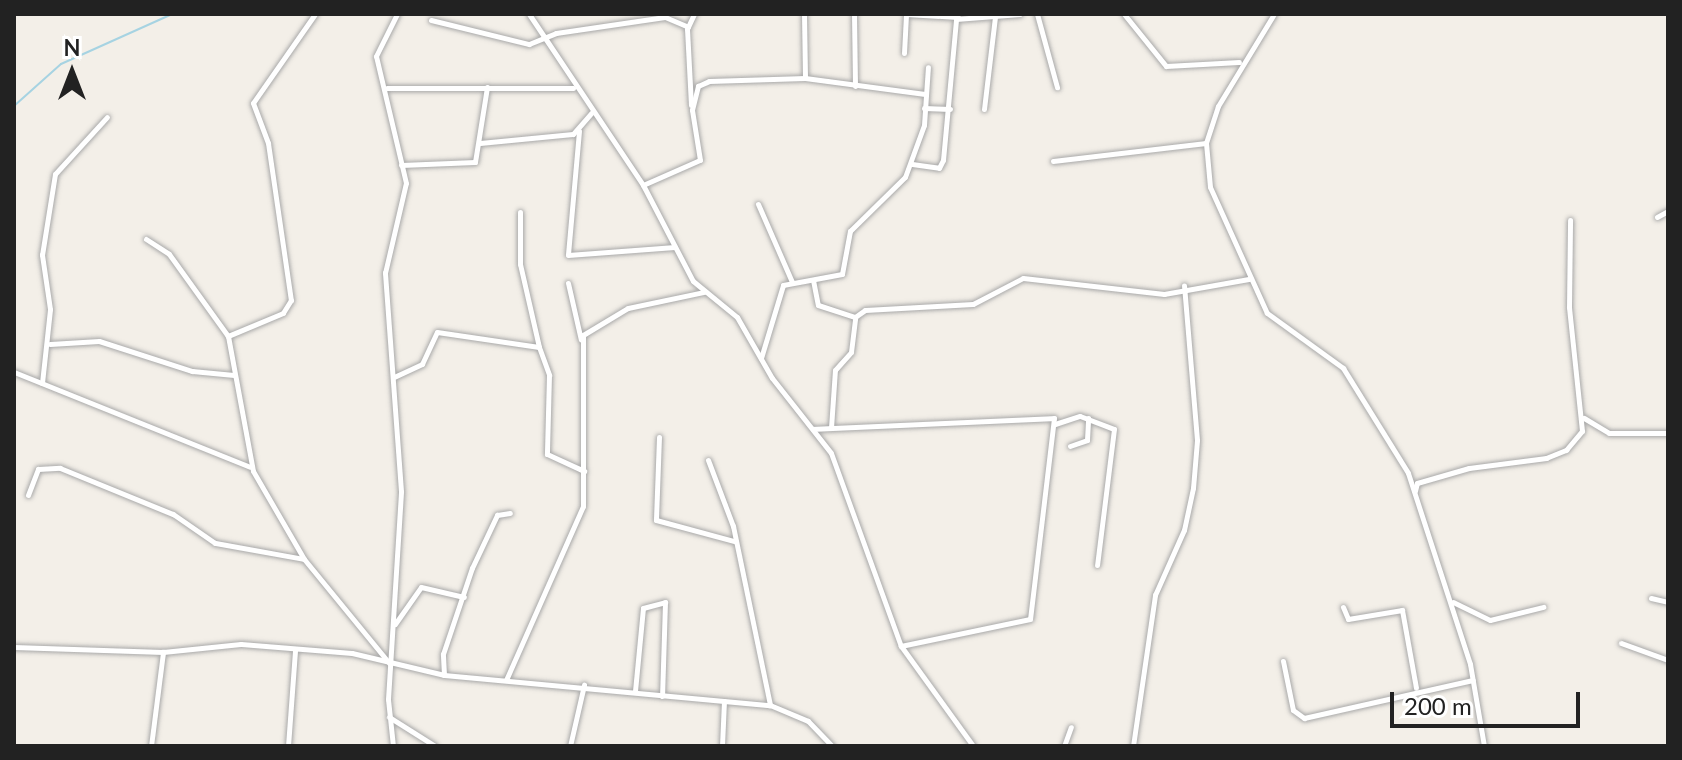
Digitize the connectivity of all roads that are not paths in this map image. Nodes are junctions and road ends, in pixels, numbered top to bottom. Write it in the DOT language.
graph roads {
  1 [pos="315,14"];
  2 [pos="397,14"];
  3 [pos="529,14"];
  4 [pos="694,14"];
  5 [pos="804,14"];
  6 [pos="854,14"];
  7 [pos="1020,14"];
  8 [pos="1037,14"];
  9 [pos="1124,14"];
  10 [pos="1274,14"];
  11 [pos="961,17"];
  12 [pos="995,17"];
  13 [pos="431,20"];
  14 [pos="688,27"];
  15 [pos="543,40"];
  16 [pos="904,53"];
  17 [pos="1239,62"];
  18 [pos="928,67"];
  19 [pos="805,78"];
  20 [pos="855,86"];
  21 [pos="487,87"];
  22 [pos="1057,87"];
  23 [pos="387,88"];
  24 [pos="573,88"];
  25 [pos="925,94"];
  26 [pos="924,108"];
  27 [pos="950,109"];
  28 [pos="984,109"];
  29 [pos="692,110"];
  30 [pos="591,113"];
  31 [pos="107,117"];
  32 [pos="579,131"];
  33 [pos="480,143"];
  34 [pos="1206,143"];
  35 [pos="1053,161"];
  36 [pos="912,164"];
  37 [pos="401,165"];
  38 [pos="643,185"];
  39 [pos="758,204"];
  40 [pos="1668,211"];
  41 [pos="520,212"];
  42 [pos="1657,217"];
  43 [pos="1570,220"];
  44 [pos="146,239"];
  45 [pos="675,247"];
  46 [pos="1249,279"];
  47 [pos="813,280"];
  48 [pos="792,282"];
  49 [pos="568,283"];
  50 [pos="1184,286"];
  51 [pos="704,292"];
  52 [pos="855,317"];
  53 [pos="228,336"];
  54 [pos="581,340"];
  55 [pos="49,344"];
  56 [pos="539,347"];
  57 [pos="761,358"];
  58 [pos="14,372"];
  59 [pos="234,375"];
  60 [pos="394,377"];
  61 [pos="42,383"];
  62 [pos="1087,417"];
  63 [pos="1583,417"];
  64 [pos="1054,424"];
  65 [pos="831,428"];
  66 [pos="813,430"];
  67 [pos="1668,433"];
  68 [pos="659,437"];
  69 [pos="1070,446"];
  70 [pos="708,460"];
  71 [pos="251,467"];
  72 [pos="585,471"];
  73 [pos="1415,492"];
  74 [pos="28,495"];
  75 [pos="510,513"];
  76 [pos="734,541"];
  77 [pos="304,559"];
  78 [pos="1097,565"];
  79 [pos="464,597"];
  80 [pos="1651,598"];
  81 [pos="1452,602"];
  82 [pos="1668,602"];
  83 [pos="1343,607"];
  84 [pos="1543,607"];
  85 [pos="395,625"];
  86 [pos="1621,643"];
  87 [pos="901,646"];
  88 [pos="14,647"];
  89 [pos="295,650"];
  90 [pos="163,652"];
  91 [pos="1668,660"];
  92 [pos="1283,661"];
  93 [pos="390,664"];
  94 [pos="444,675"];
  95 [pos="506,680"];
  96 [pos="1473,680"];
  97 [pos="584,685"];
  98 [pos="1416,688"];
  99 [pos="635,691"];
  100 [pos="662,696"];
  101 [pos="724,701"];
  102 [pos="770,705"];
  103 [pos="389,717"];
  104 [pos="1071,727"];
  105 [pos="151,746"];
  106 [pos="288,746"];
  107 [pos="393,746"];
  108 [pos="435,746"];
  109 [pos="570,746"];
  110 [pos="722,746"];
  111 [pos="832,746"];
  112 [pos="973,746"];
  113 [pos="1064,746"];
  114 [pos="1133,746"];
  115 [pos="1484,746"];
  1 -- 53 [label="street"];
  2 -- 23 [label="street"];
  3 -- 15 [label="street"];
  4 -- 14 [label="street"];
  5 -- 19 [label="street"];
  6 -- 20 [label="street"];
  7 -- 12 [label="street"];
  8 -- 22 [label="street"];
  9 -- 17 [label="street"];
  10 -- 17 [label="street"];
  11 -- 12 [label="street"];
  11 -- 16 [label="street"];
  11 -- 27 [label="street"];
  12 -- 28 [label="street"];
  13 -- 15 [label="street"];
  14 -- 15 [label="street"];
  14 -- 29 [label="street"];
  15 -- 24 [label="street"];
  17 -- 34 [label="street"];
  18 -- 25 [label="street"];
  19 -- 20 [label="street"];
  19 -- 29 [label="street"];
  20 -- 25 [label="street"];
  21 -- 23 [label="street"];
  21 -- 24 [label="street"];
  21 -- 33 [label="street"];
  23 -- 37 [label="street"];
  24 -- 30 [label="street"];
  25 -- 26 [label="street"];
  26 -- 27 [label="street"];
  26 -- 36 [label="street"];
  27 -- 36 [label="street"];
  29 -- 38 [label="street"];
  30 -- 32 [label="street"];
  30 -- 38 [label="street"];
  31 -- 55 [label="street"];
  32 -- 33 [label="street"];
  32 -- 45 [label="street"];
  33 -- 37 [label="street"];
  34 -- 35 [label="street"];
  34 -- 46 [label="street"];
  36 -- 47 [label="street"];
  37 -- 60 [label="street"];
  38 -- 45 [label="street"];
  39 -- 48 [label="street"];
  40 -- 42 [label="street"];
  41 -- 56 [label="street"];
  43 -- 63 [label="street"];
  44 -- 53 [label="street"];
  45 -- 51 [label="street"];
  46 -- 50 [label="street"];
  46 -- 73 [label="street"];
  47 -- 48 [label="street"];
  47 -- 52 [label="street"];
  48 -- 57 [label="street"];
  49 -- 54 [label="street"];
  50 -- 52 [label="street"];
  50 -- 114 [label="street"];
  51 -- 54 [label="street"];
  51 -- 57 [label="street"];
  52 -- 65 [label="street"];
  53 -- 59 [label="street"];
  54 -- 72 [label="street"];
  55 -- 59 [label="street"];
  55 -- 61 [label="street"];
  56 -- 60 [label="street"];
  56 -- 72 [label="street"];
  57 -- 66 [label="street"];
  58 -- 61 [label="street"];
  59 -- 71 [label="street"];
  60 -- 85 [label="street"];
  61 -- 71 [label="street"];
  62 -- 64 [label="street"];
  62 -- 69 [label="street"];
  62 -- 78 [label="street"];
  63 -- 67 [label="street"];
  63 -- 73 [label="street"];
  64 -- 65 [label="street"];
  64 -- 87 [label="street"];
  65 -- 66 [label="street"];
  66 -- 87 [label="street"];
  68 -- 76 [label="street"];
  70 -- 76 [label="street"];
  71 -- 77 [label="street"];
  72 -- 95 [label="street"];
  73 -- 81 [label="street"];
  74 -- 77 [label="street"];
  75 -- 79 [label="street"];
  76 -- 102 [label="street"];
  77 -- 93 [label="street"];
  79 -- 85 [label="street"];
  79 -- 94 [label="street"];
  80 -- 82 [label="street"];
  81 -- 84 [label="street"];
  81 -- 96 [label="street"];
  83 -- 98 [label="street"];
  85 -- 93 [label="street"];
  86 -- 91 [label="street"];
  87 -- 112 [label="street"];
  88 -- 90 [label="street"];
  89 -- 90 [label="street"];
  89 -- 93 [label="street"];
  89 -- 106 [label="street"];
  90 -- 105 [label="street"];
  92 -- 98 [label="street"];
  93 -- 94 [label="street"];
  93 -- 103 [label="street"];
  94 -- 95 [label="street"];
  95 -- 97 [label="street"];
  96 -- 98 [label="street"];
  96 -- 115 [label="street"];
  97 -- 99 [label="street"];
  97 -- 109 [label="street"];
  99 -- 100 [label="street"];
  99 -- 100 [label="street"];
  100 -- 101 [label="street"];
  101 -- 102 [label="street"];
  101 -- 110 [label="street"];
  102 -- 111 [label="street"];
  103 -- 107 [label="street"];
  103 -- 108 [label="street"];
  104 -- 113 [label="street"];
}
